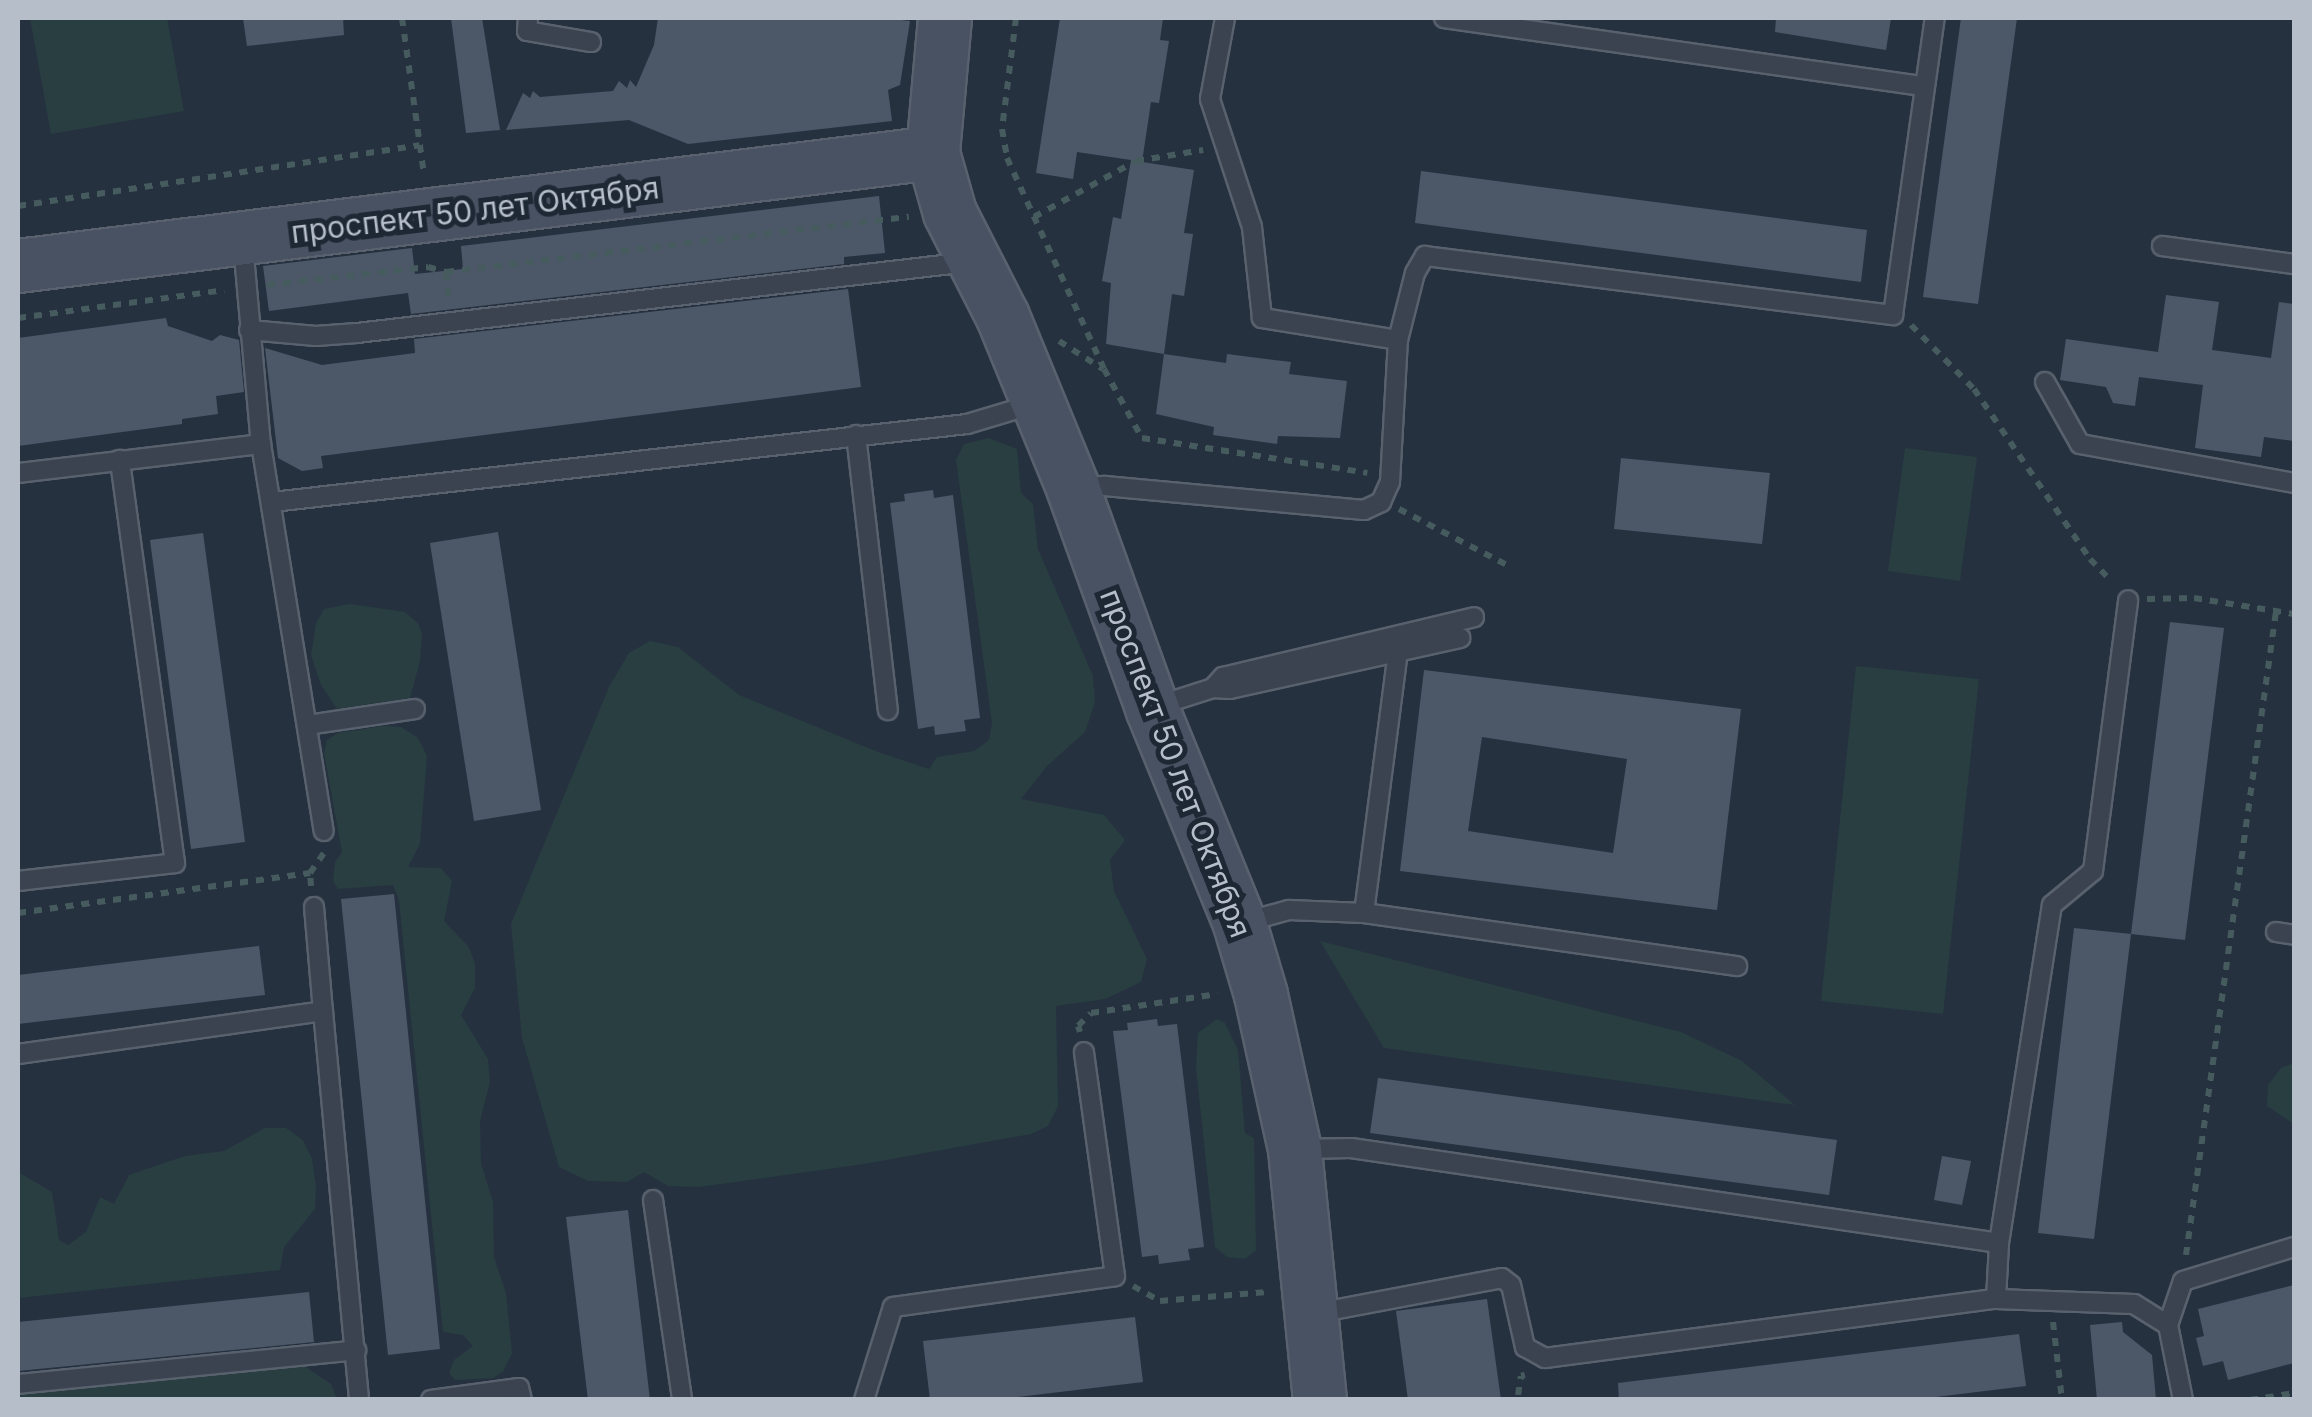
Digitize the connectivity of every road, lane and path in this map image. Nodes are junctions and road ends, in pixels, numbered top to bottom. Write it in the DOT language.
graph roads {
  1 [pos="402,18"];
  2 [pos="528,18"];
  3 [pos="946,18"];
  4 [pos="1016,18"];
  5 [pos="1225,18"];
  6 [pos="1444,18"];
  7 [pos="1935,18"];
  8 [pos="591,42"];
  9 [pos="1924,86"];
  10 [pos="415,125"];
  11 [pos="419,145"];
  12 [pos="1224,146"];
  13 [pos="932,154"];
  14 [pos="18,206"];
  15 [pos="950,213"];
  16 [pos="1034,217"];
  17 [pos="2162,246"];
  18 [pos="975,262"];
  19 [pos="244,263"];
  20 [pos="2294,264"];
  21 [pos="18,266"];
  22 [pos="1893,316"];
  23 [pos="18,318"];
  24 [pos="249,330"];
  25 [pos="1398,340"];
  26 [pos="2045,382"];
  27 [pos="1039,402"];
  28 [pos="856,435"];
  29 [pos="262,444"];
  30 [pos="120,460"];
  31 [pos="18,473"];
  32 [pos="2294,483"];
  33 [pos="1073,488"];
  34 [pos="272,502"];
  35 [pos="1381,502"];
  36 [pos="1510,566"];
  37 [pos="2128,600"];
  38 [pos="2276,610"];
  39 [pos="2294,614"];
  40 [pos="1474,617"];
  41 [pos="1460,638"];
  42 [pos="1397,643"];
  43 [pos="1152,708"];
  44 [pos="415,709"];
  45 [pos="888,710"];
  46 [pos="307,725"];
  47 [pos="324,831"];
  48 [pos="310,873"];
  49 [pos="18,881"];
  50 [pos="314,907"];
  51 [pos="1364,913"];
  52 [pos="18,914"];
  53 [pos="1240,924"];
  54 [pos="1737,966"];
  55 [pos="1261,994"];
  56 [pos="323,1010"];
  57 [pos="1084,1052"];
  58 [pos="18,1054"];
  59 [pos="1295,1150"];
  60 [pos="653,1200"];
  61 [pos="1999,1243"];
  62 [pos="2294,1248"];
  63 [pos="1115,1276"];
  64 [pos="2183,1281"];
  65 [pos="1996,1299"];
  66 [pos="1289,1303"];
  67 [pos="2168,1324"];
  68 [pos="356,1350"];
  69 [pos="18,1384"];
  70 [pos="2294,1393"];
  71 [pos="1317,1398"];
  72 [pos="359,1400"];
  73 [pos="431,1400"];
  74 [pos="522,1400"];
  75 [pos="682,1400"];
  76 [pos="864,1400"];
  77 [pos="2182,1400"];
  78 [pos="2250,1400"];
  1 -- 10 [label="path"];
  2 -- 8 [label="lane"];
  3 -- 13 [label="street, проспект 50 лет Октября"];
  4 -- 16 [label="path"];
  5 -- 12 [label="lane"];
  6 -- 9 [label="lane"];
  7 -- 9 [label="lane"];
  9 -- 22 [label="lane"];
  11 -- 14 [label="path"];
  12 -- 16 [label="path"];
  12 -- 25 [label="lane"];
  13 -- 15 [label="street, проспект 50 лет Октября"];
  13 -- 19 [label="street, проспект 50 лет Октября"];
  15 -- 18 [label="street, проспект 50 лет Октября"];
  15 -- 19 [label="path"];
  16 -- 35 [label="path"];
  17 -- 20 [label="lane"];
  18 -- 24 [label="lane"];
  18 -- 27 [label="street, проспект 50 лет Октября"];
  19 -- 21 [label="street, проспект 50 лет Октября"];
  19 -- 23 [label="path"];
  19 -- 24 [label="lane"];
  22 -- 25 [label="lane"];
  22 -- 37 [label="path"];
  24 -- 29 [label="lane"];
  25 -- 35 [label="lane"];
  26 -- 32 [label="lane"];
  27 -- 28 [label="lane"];
  27 -- 33 [label="street, проспект 50 лет Октября"];
  28 -- 34 [label="lane"];
  28 -- 45 [label="lane"];
  29 -- 30 [label="lane"];
  29 -- 34 [label="lane"];
  30 -- 31 [label="lane"];
  30 -- 49 [label="lane"];
  33 -- 35 [label="lane"];
  33 -- 43 [label="street, проспект 50 лет Октября"];
  34 -- 46 [label="lane"];
  35 -- 36 [label="path"];
  37 -- 38 [label="path"];
  37 -- 61 [label="lane"];
  38 -- 39 [label="path"];
  38 -- 64 [label="path"];
  40 -- 42 [label="lane"];
  41 -- 42 [label="lane"];
  42 -- 43 [label="lane"];
  42 -- 51 [label="lane"];
  43 -- 53 [label="street, проспект 50 лет Октября"];
  44 -- 46 [label="lane"];
  46 -- 47 [label="lane"];
  48 -- 52 [label="path"];
  50 -- 56 [label="lane"];
  51 -- 53 [label="lane"];
  51 -- 54 [label="lane"];
  53 -- 55 [label="street, проспект 50 лет Октября"];
  55 -- 57 [label="path"];
  55 -- 59 [label="street, проспект 50 лет Октября"];
  56 -- 58 [label="lane"];
  56 -- 68 [label="lane"];
  57 -- 63 [label="lane"];
  59 -- 61 [label="lane"];
  59 -- 66 [label="street, проспект 50 лет Октября"];
  60 -- 75 [label="lane"];
  61 -- 65 [label="lane"];
  62 -- 64 [label="lane"];
  63 -- 66 [label="path"];
  63 -- 76 [label="lane"];
  64 -- 67 [label="lane"];
  65 -- 66 [label="lane"];
  65 -- 67 [label="lane"];
  66 -- 71 [label="street, проспект 50 лет Октября"];
  67 -- 77 [label="lane"];
  68 -- 69 [label="lane"];
  68 -- 72 [label="lane"];
  70 -- 78 [label="path"];
  73 -- 74 [label="lane"];
}
